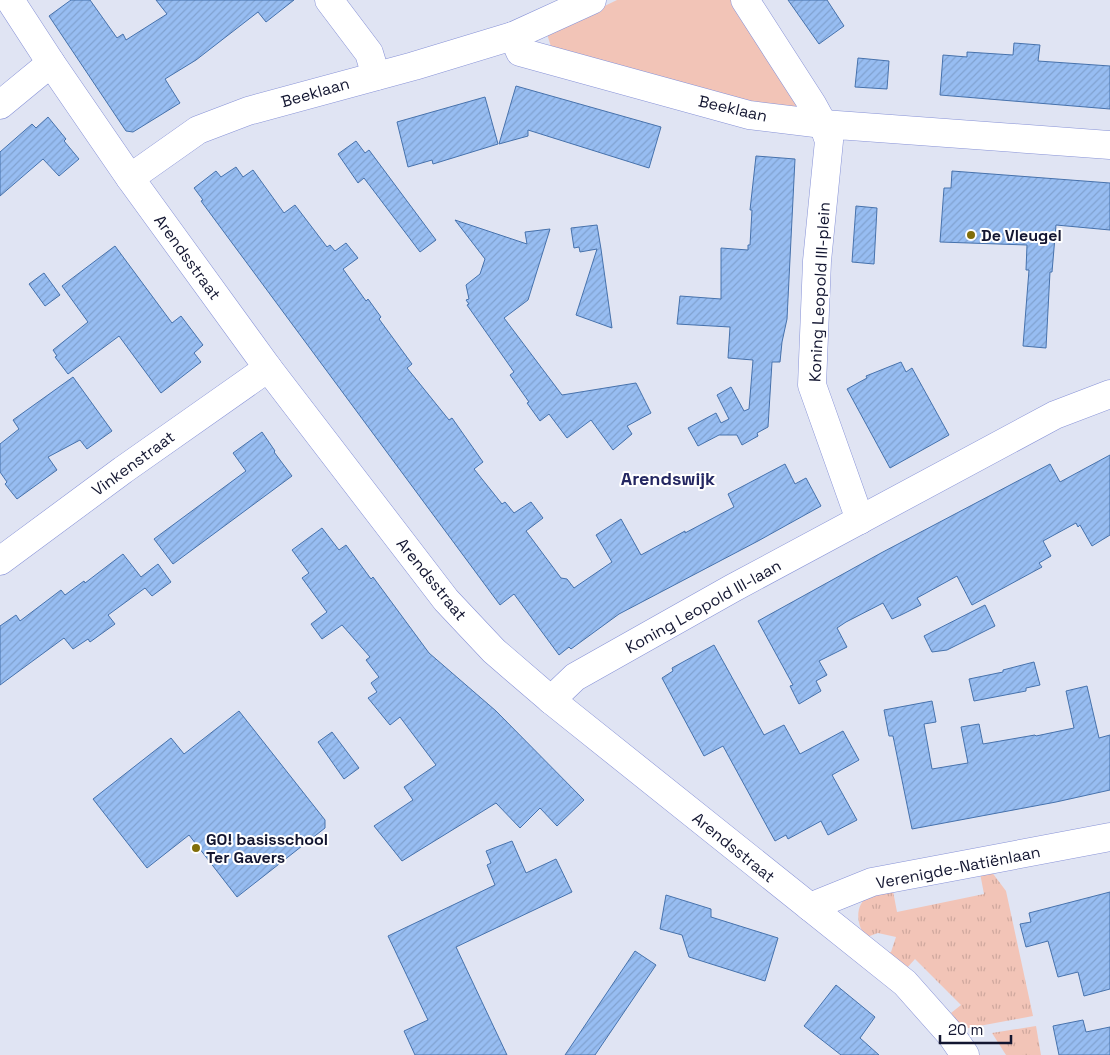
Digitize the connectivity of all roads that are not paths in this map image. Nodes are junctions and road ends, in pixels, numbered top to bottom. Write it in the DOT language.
graph roads {
  1 [pos="10,0"];
  2 [pos="329,0"];
  3 [pos="592,0"];
  4 [pos="745,0"];
  5 [pos="513,36"];
  6 [pos="51,63"];
  7 [pos="376,76"];
  8 [pos="0,105"];
  9 [pos="823,124"];
  10 [pos="1110,145"];
  11 [pos="130,178"];
  12 [pos="268,368"];
  13 [pos="1110,394"];
  14 [pos="860,520"];
  15 [pos="0,561"];
  16 [pos="551,700"];
  17 [pos="1110,837"];
  18 [pos="810,907"];
  19 [pos="965,1055"];
  1 -- 6 [label="street, Arendsstraat"];
  2 -- 7 [label="street"];
  3 -- 5 [label="street, Beeklaan"];
  4 -- 9 [label="street"];
  5 -- 7 [label="street, Beeklaan"];
  5 -- 9 [label="street, Beeklaan"];
  6 -- 8 [label="street"];
  6 -- 11 [label="street, Arendsstraat"];
  7 -- 11 [label="street, Beeklaan"];
  9 -- 10 [label="street"];
  9 -- 14 [label="street, Koning Leopold III-plein"];
  11 -- 12 [label="street, Arendsstraat"];
  12 -- 15 [label="street, Vinkenstraat"];
  12 -- 16 [label="street, Arendsstraat"];
  13 -- 14 [label="street"];
  14 -- 16 [label="street, Koning Leopold III-laan"];
  16 -- 18 [label="street, Arendsstraat"];
  17 -- 18 [label="street, Verenigde-Natiënlaan"];
  18 -- 19 [label="street, Arendsstraat"];
}
